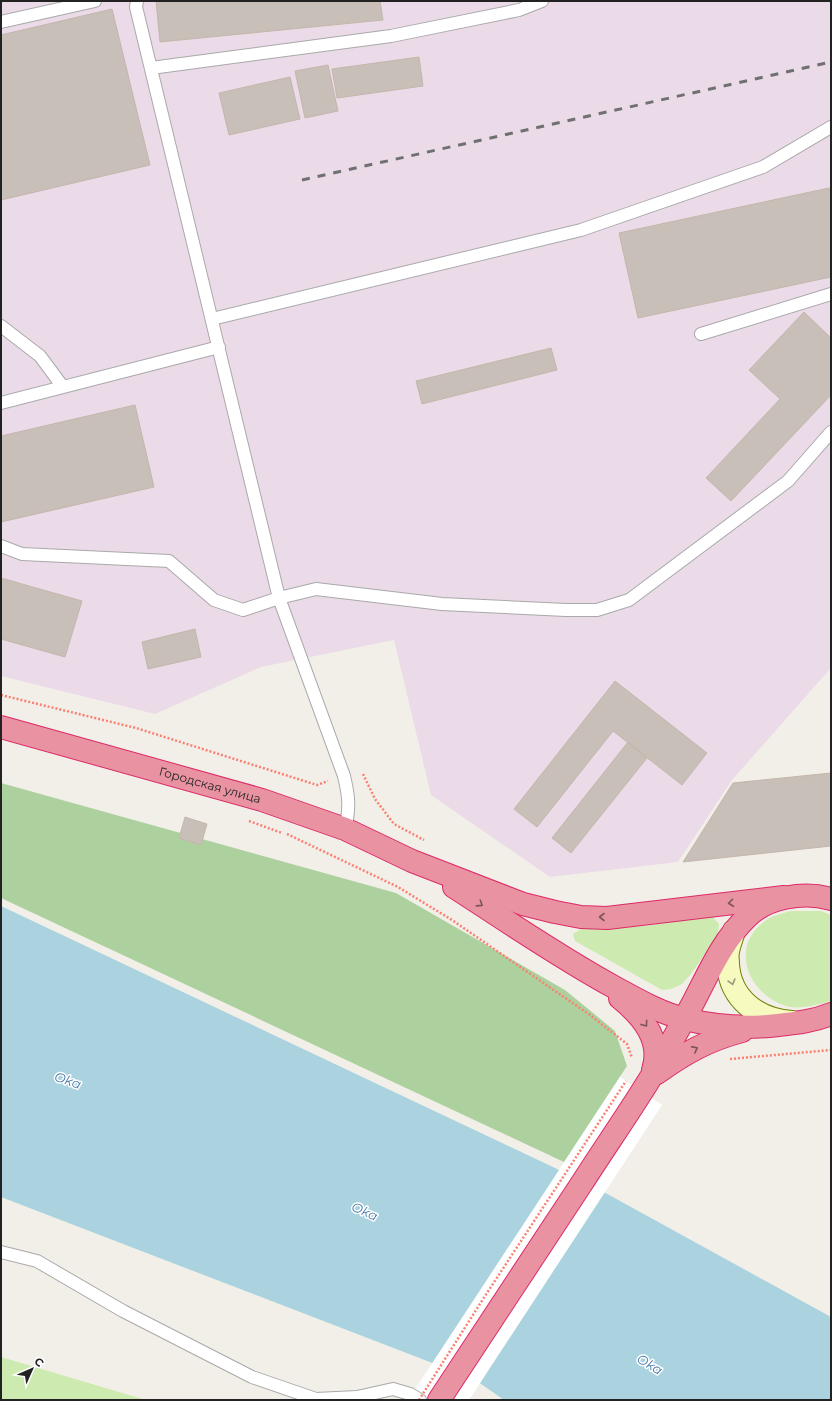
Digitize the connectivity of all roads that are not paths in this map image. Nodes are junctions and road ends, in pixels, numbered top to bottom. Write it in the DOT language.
graph roads {
  1 [pos="95,1"];
  2 [pos="136,1"];
  3 [pos="542,1"];
  4 [pos="1,22"];
  5 [pos="151,68"];
  6 [pos="831,127"];
  7 [pos="831,294"];
  8 [pos="212,319"];
  9 [pos="1,326"];
  10 [pos="701,334"];
  11 [pos="219,347"];
  12 [pos="63,387"];
  13 [pos="1,403"];
  14 [pos="831,432"];
  15 [pos="1,546"];
  16 [pos="280,598"];
  17 [pos="1,727"];
  18 [pos="345,829"];
  19 [pos="412,860"];
  20 [pos="784,898"];
  21 [pos="831,899"];
  22 [pos="734,931"];
  23 [pos="584,971"];
  24 [pos="831,1014"];
  25 [pos="684,1019"];
  26 [pos="831,1020"];
  27 [pos="806,1022"];
  28 [pos="754,1028"];
  29 [pos="637,1081"];
  30 [pos="1,1252"];
  31 [pos="339,1399"];
  32 [pos="420,1400"];
  33 [pos="439,1400"];
  1 -- 4 [label="lane"];
  2 -- 5 [label="lane"];
  3 -- 5 [label="lane"];
  5 -- 8 [label="lane"];
  6 -- 8 [label="lane"];
  7 -- 10 [label="lane"];
  8 -- 11 [label="lane"];
  9 -- 12 [label="lane"];
  11 -- 12 [label="lane"];
  11 -- 16 [label="lane"];
  12 -- 13 [label="lane"];
  14 -- 16 [label="lane"];
  15 -- 16 [label="lane"];
  16 -- 18 [label="lane"];
  17 -- 18 [label="highway, Городская улица"];
  18 -- 19 [label="highway, Городская улица"];
  20 -- 19 [label="highway, one-way"];
  19 -- 23 [label="highway, one-way"];
  20 -- 21 [label="highway"];
  20 -- 22 [label="highway"];
  22 -- 25 [label="highway"];
  22 -- 27 [label="main road, one-way"];
  23 -- 25 [label="highway"];
  23 -- 29 [label="highway, one-way"];
  24 -- 27 [label="highway"];
  25 -- 28 [label="highway"];
  25 -- 29 [label="highway"];
  26 -- 27 [label="main road"];
  27 -- 28 [label="highway"];
  29 -- 28 [label="highway, one-way"];
  29 -- 33 [label="highway"];
  30 -- 31 [label="lane"];
  31 -- 32 [label="lane"];
}
